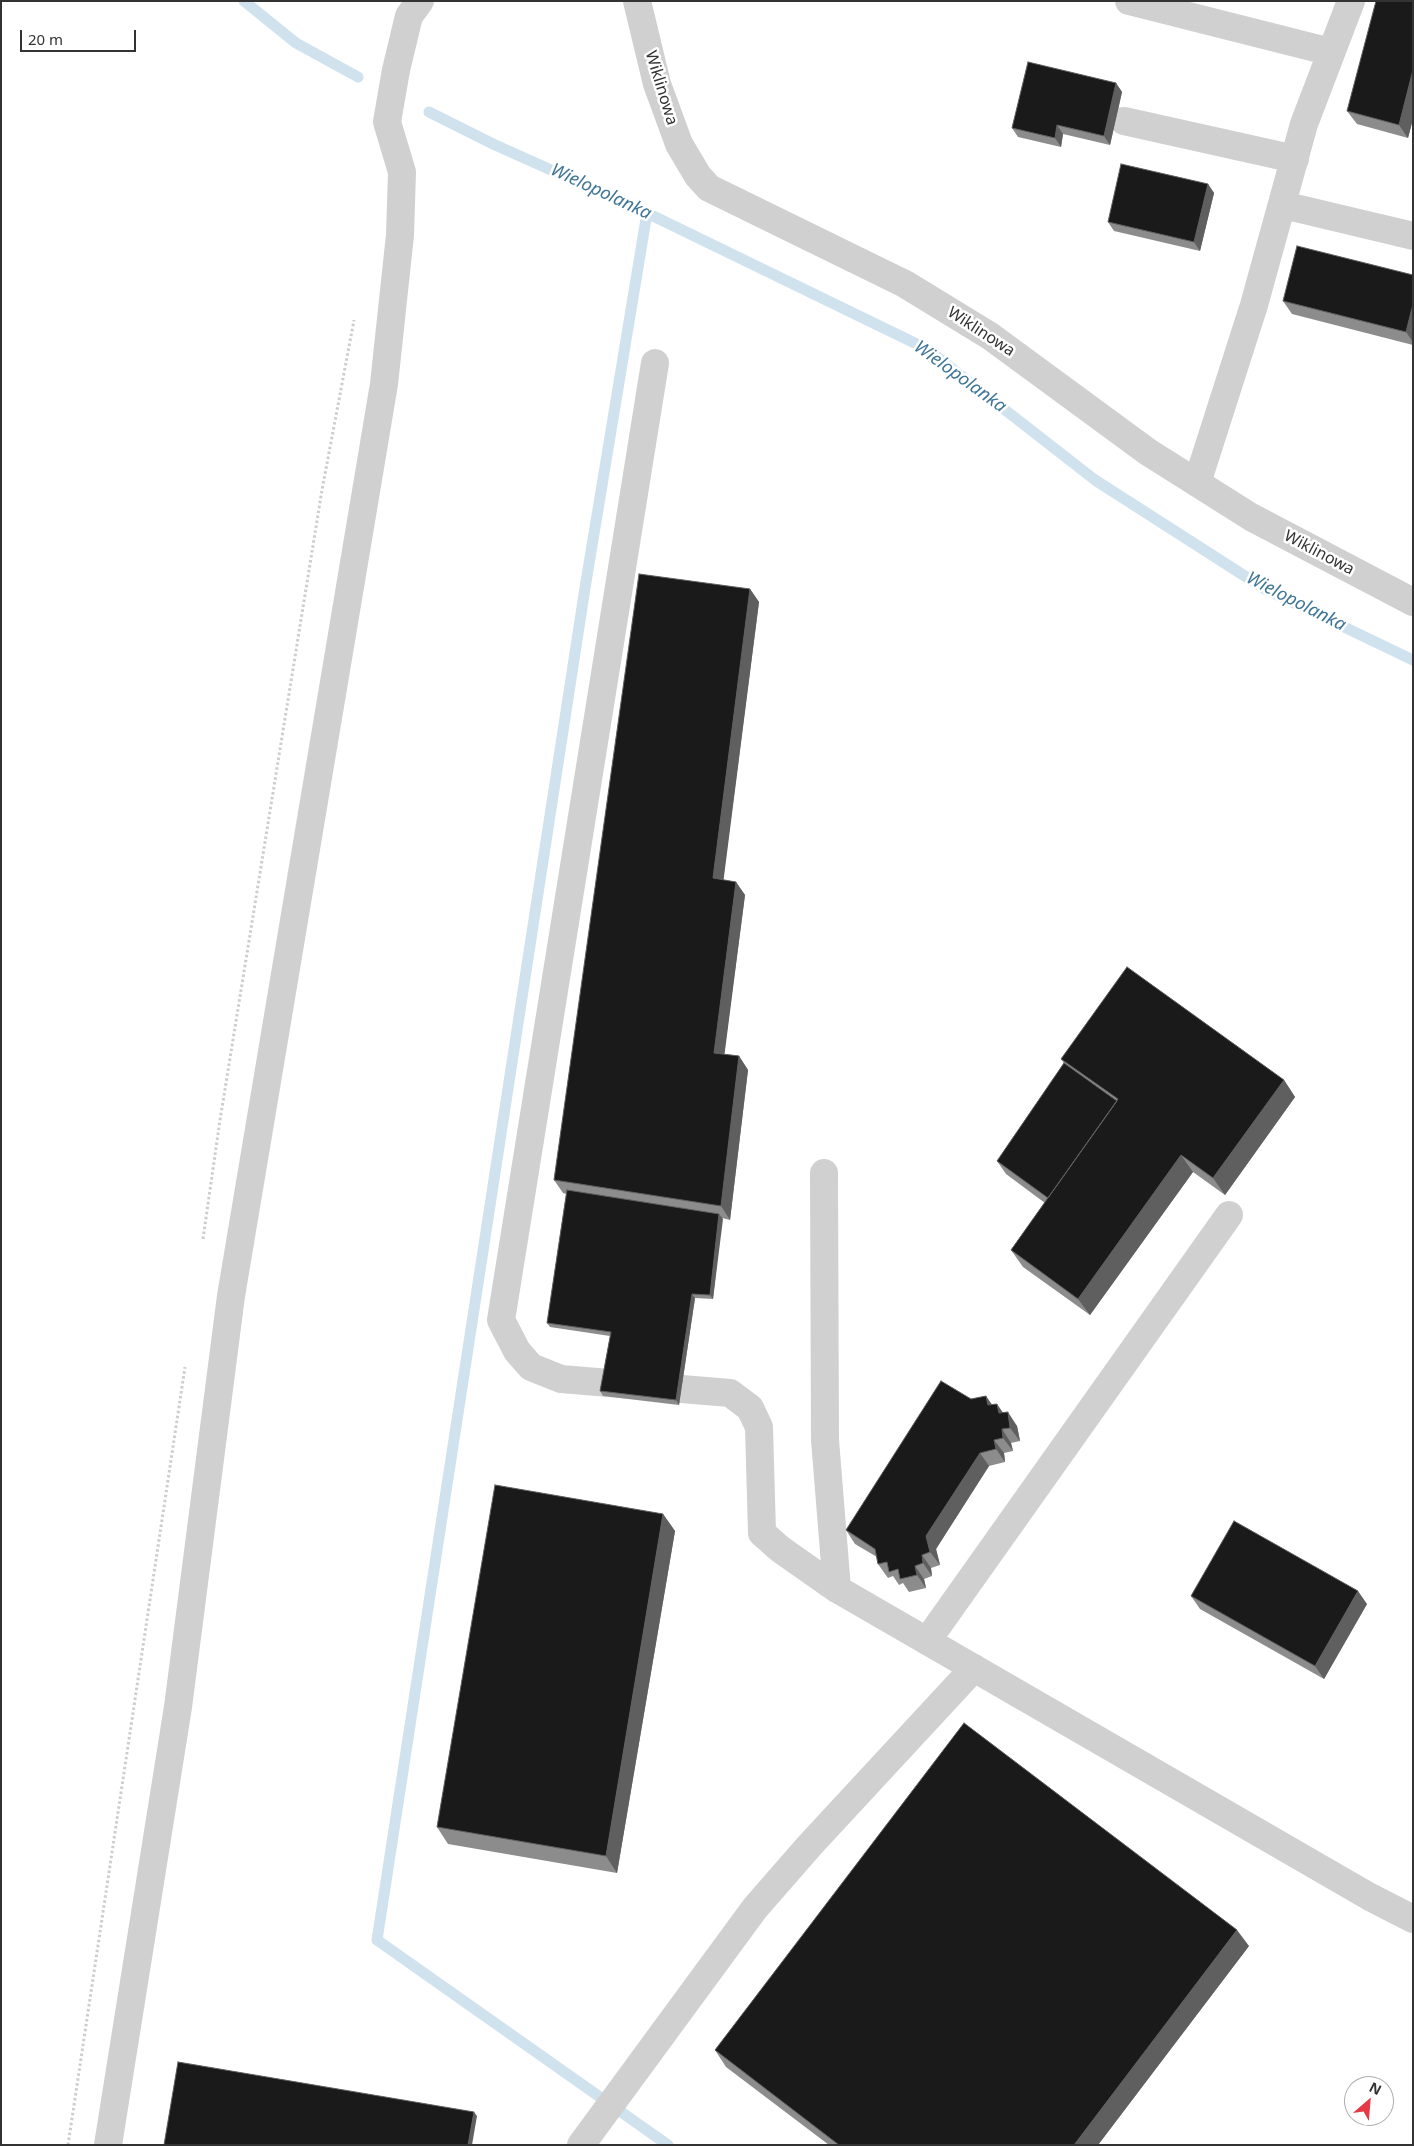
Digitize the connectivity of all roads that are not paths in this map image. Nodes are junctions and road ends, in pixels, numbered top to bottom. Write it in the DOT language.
graph roads {
  1 [pos="637,1"];
  2 [pos="1129,1"];
  3 [pos="1351,1"];
  4 [pos="414,9"];
  5 [pos="1331,52"];
  6 [pos="1124,121"];
  7 [pos="1295,160"];
  8 [pos="1283,206"];
  9 [pos="1413,236"];
  10 [pos="655,363"];
  11 [pos="1197,483"];
  12 [pos="1413,602"];
  13 [pos="824,1173"];
  14 [pos="1229,1215"];
  15 [pos="837,1589"];
  16 [pos="927,1641"];
  17 [pos="974,1668"];
  18 [pos="1413,1919"];
  19 [pos="108,2145"];
  20 [pos="581,2145"];
  1 -- 11 [label="street, Wiklinowa"];
  2 -- 5 [label="street"];
  3 -- 5 [label="street"];
  4 -- 19 [label="street"];
  5 -- 7 [label="street"];
  6 -- 7 [label="street"];
  7 -- 8 [label="street"];
  8 -- 9 [label="street"];
  8 -- 11 [label="street"];
  10 -- 15 [label="street"];
  11 -- 12 [label="street, Wiklinowa"];
  13 -- 15 [label="street"];
  14 -- 16 [label="street"];
  15 -- 16 [label="street"];
  16 -- 17 [label="street"];
  17 -- 18 [label="street"];
  17 -- 20 [label="street"];
}
